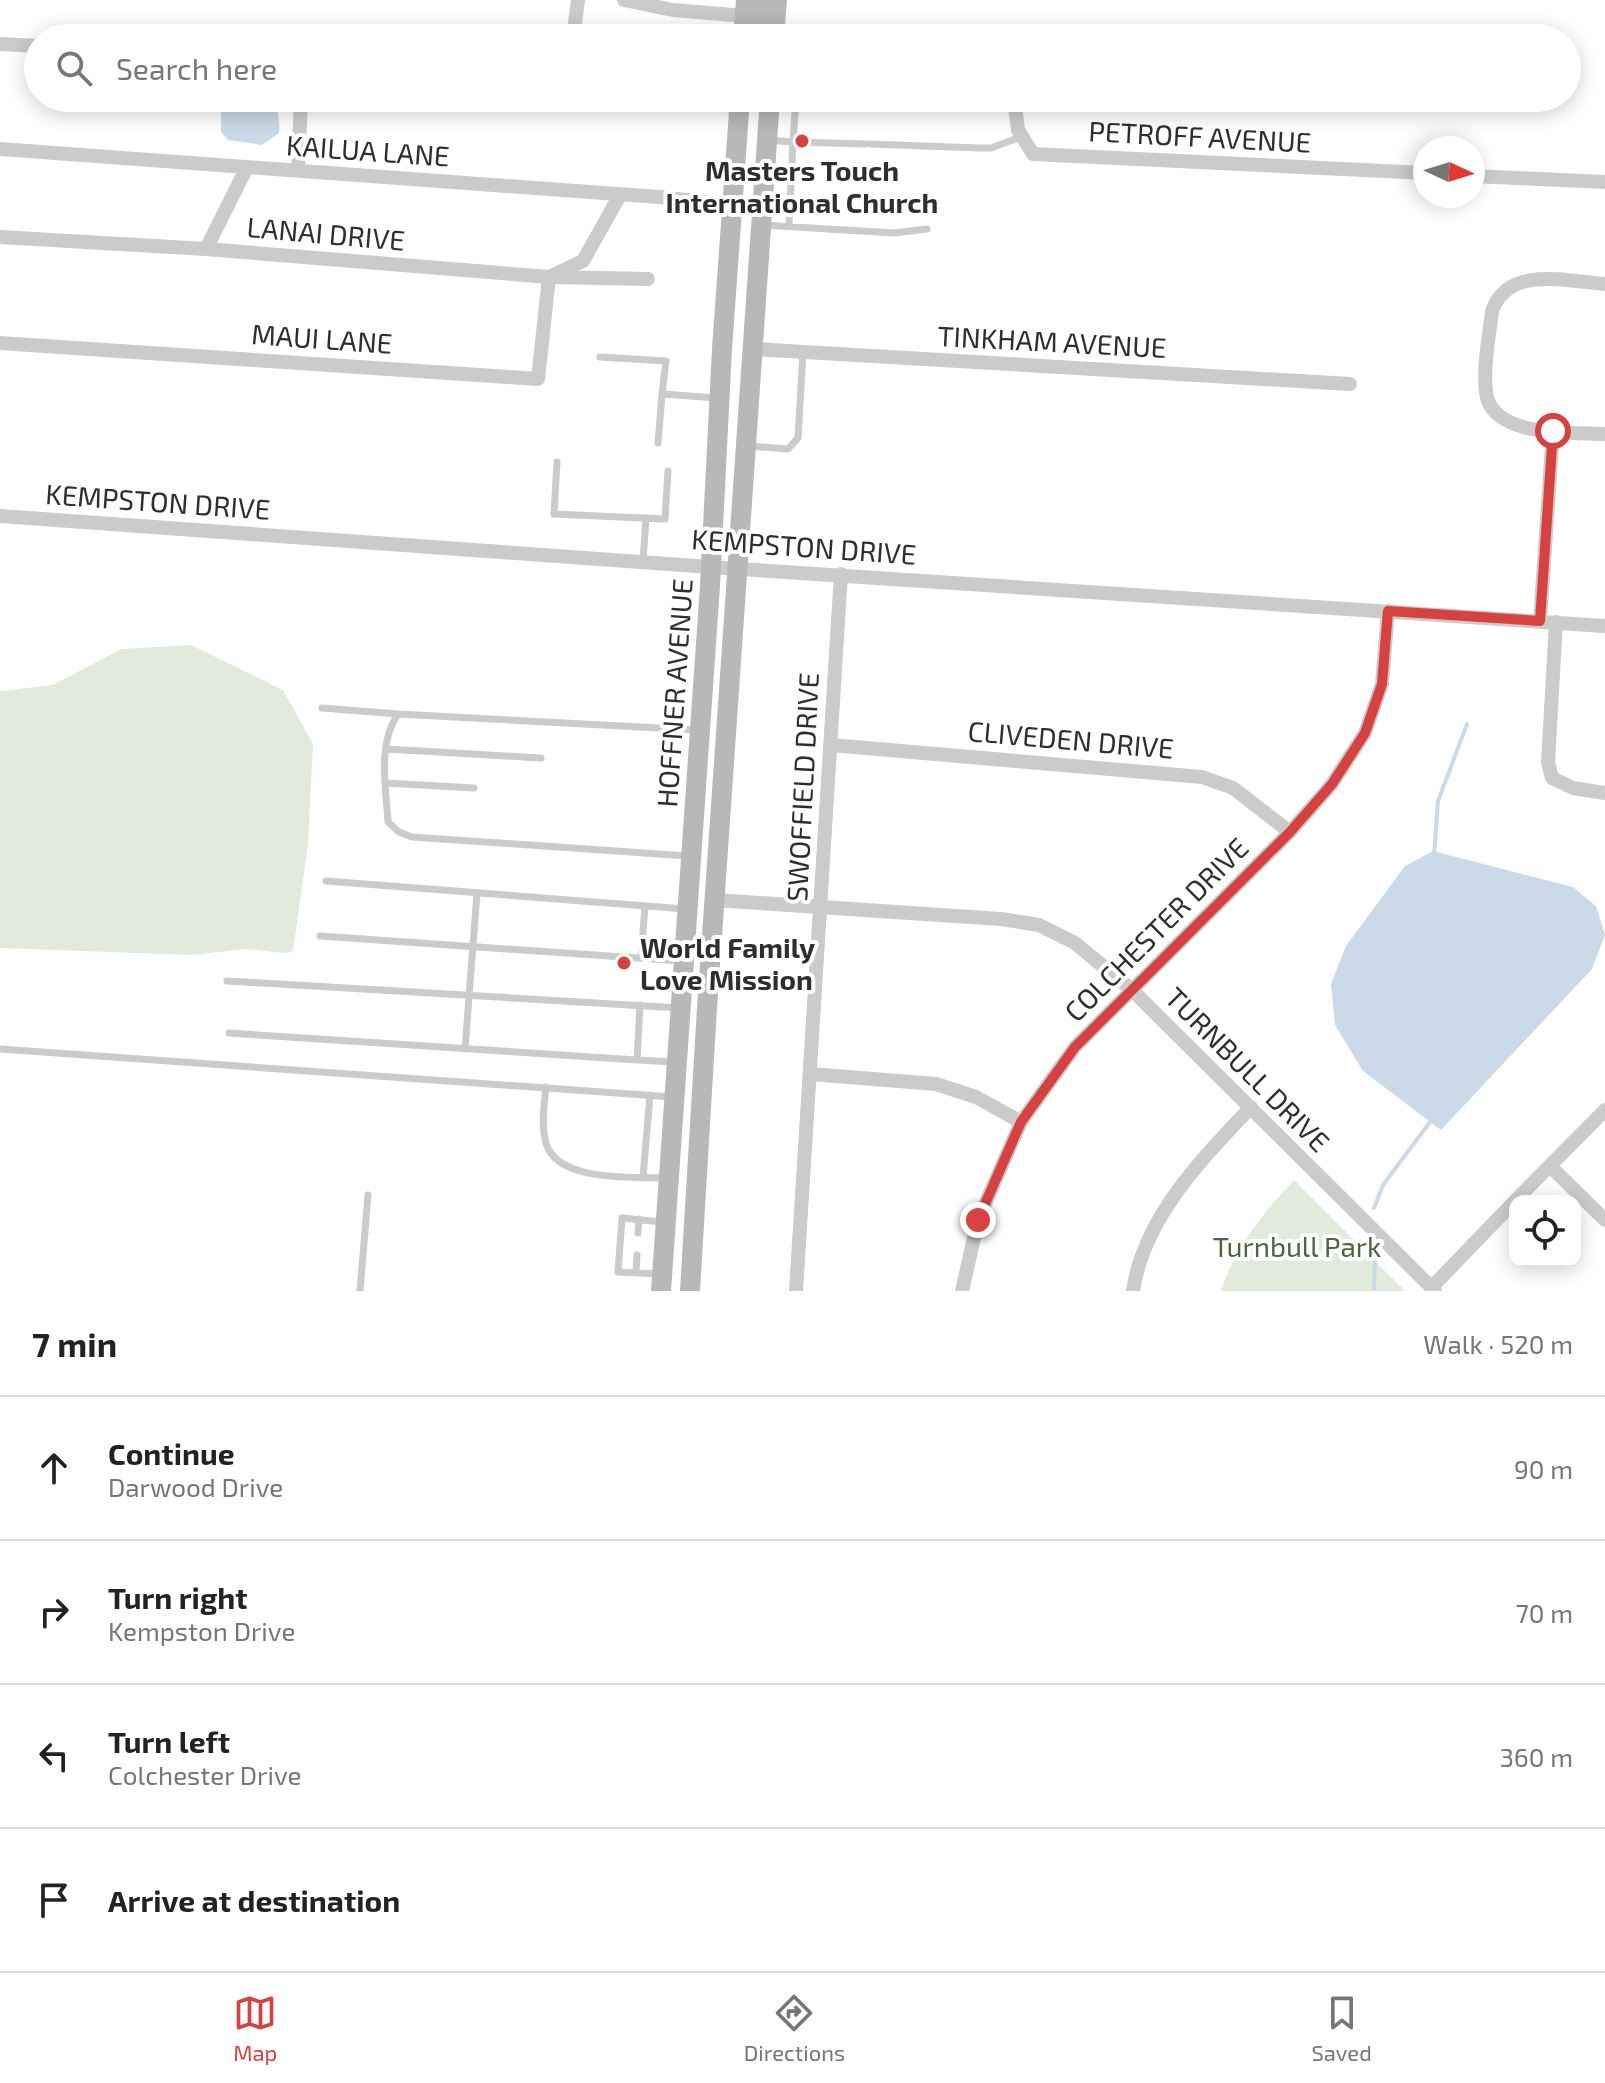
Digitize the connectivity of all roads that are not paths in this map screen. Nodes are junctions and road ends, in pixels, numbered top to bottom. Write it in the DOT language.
graph roads {
  1 [pos="578,0"];
  2 [pos="624,0"];
  3 [pos="777,0"];
  4 [pos="749,5"];
  5 [pos="575,24"];
  6 [pos="762,24"];
  7 [pos="774,24"];
  8 [pos="0,44"];
  9 [pos="24,45"];
  10 [pos="300,112"];
  11 [pos="739,112"];
  12 [pos="769,112"];
  13 [pos="795,112"];
  14 [pos="1016,112"];
  15 [pos="1021,137"];
  16 [pos="767,139"];
  17 [pos="793,142"];
  18 [pos="0,149"];
  19 [pos="247,167"];
  20 [pos="298,170"];
  21 [pos="1413,172"];
  22 [pos="1485,177"];
  23 [pos="1605,182"];
  24 [pos="620,195"];
  25 [pos="732,205"];
  26 [pos="761,225"];
  27 [pos="789,225"];
  28 [pos="927,229"];
  29 [pos="0,237"];
  30 [pos="206,249"];
  31 [pos="549,277"];
  32 [pos="648,279"];
  33 [pos="1605,284"];
  34 [pos="0,343"];
  35 [pos="752,349"];
  36 [pos="803,352"];
  37 [pos="600,357"];
  38 [pos="1350,384"];
  39 [pos="662,394"];
  40 [pos="719,399"];
  41 [pos="1553,431"];
  42 [pos="1605,434"];
  43 [pos="658,443"];
  44 [pos="745,446"];
  45 [pos="557,462"];
  46 [pos="668,471"];
  47 [pos="0,516"];
  48 [pos="646,518"];
  49 [pos="643,561"];
  50 [pos="710,567"];
  51 [pos="737,568"];
  52 [pos="841,574"];
  53 [pos="1388,611"];
  54 [pos="1548,622"];
  55 [pos="1605,626"];
  56 [pos="322,708"];
  57 [pos="398,714"];
  58 [pos="700,730"];
  59 [pos="831,745"];
  60 [pos="386,749"];
  61 [pos="541,758"];
  62 [pos="386,783"];
  63 [pos="474,788"];
  64 [pos="1605,793"];
  65 [pos="1290,832"];
  66 [pos="690,861"];
  67 [pos="326,881"];
  68 [pos="477,893"];
  69 [pos="715,900"];
  70 [pos="645,906"];
  71 [pos="821,907"];
  72 [pos="687,909"];
  73 [pos="320,936"];
  74 [pos="473,947"];
  75 [pos="641,958"];
  76 [pos="684,961"];
  77 [pos="227,981"];
  78 [pos="1132,990"];
  79 [pos="469,996"];
  80 [pos="640,1005"];
  81 [pos="680,1008"];
  82 [pos="229,1033"];
  83 [pos="0,1049"];
  84 [pos="465,1049"];
  85 [pos="704,1057"];
  86 [pos="637,1060"];
  87 [pos="676,1062"];
  88 [pos="810,1074"];
  89 [pos="546,1087"];
  90 [pos="650,1095"];
  91 [pos="674,1097"];
  92 [pos="1251,1107"];
  93 [pos="1605,1110"];
  94 [pos="1021,1122"];
  95 [pos="1550,1166"];
  96 [pos="643,1177"];
  97 [pos="667,1178"];
  98 [pos="368,1195"];
  99 [pos="1521,1195"];
  100 [pos="1509,1207"];
  101 [pos="639,1219"];
  102 [pos="1605,1220"];
  103 [pos="665,1222"];
  104 [pos="638,1233"];
  105 [pos="637,1255"];
  106 [pos="636,1273"];
  107 [pos="661,1283"];
  108 [pos="1433,1289"];
  109 [pos="360,1291"];
  110 [pos="690,1291"];
  111 [pos="796,1291"];
  112 [pos="962,1291"];
  113 [pos="1133,1291"];
  1 -- 5 [label="street"];
  2 -- 4 [label="street"];
  3 -- 7 [label="main road"];
  4 -- 6 [label="main road"];
  8 -- 9 [label="street"];
  10 -- 20 [label="street"];
  11 -- 25 [label="main road, HOFFNER AVENUE"];
  12 -- 16 [label="main road, HOFFNER AVENUE"];
  13 -- 17 [label="lane"];
  14 -- 15 [label="street"];
  15 -- 17 [label="lane"];
  15 -- 21 [label="street, PETROFF AVENUE"];
  16 -- 17 [label="lane"];
  16 -- 26 [label="main road, HOFFNER AVENUE"];
  17 -- 27 [label="lane"];
  18 -- 19 [label="street, KAILUA LANE"];
  19 -- 20 [label="street, KAILUA LANE"];
  19 -- 30 [label="street"];
  20 -- 24 [label="street, KAILUA LANE"];
  22 -- 23 [label="street"];
  24 -- 25 [label="street, KAILUA LANE"];
  24 -- 31 [label="street"];
  25 -- 35 [label="main road"];
  25 -- 40 [label="main road, HOFFNER AVENUE"];
  26 -- 27 [label="lane"];
  26 -- 35 [label="main road, HOFFNER AVENUE"];
  27 -- 28 [label="lane"];
  29 -- 30 [label="street, LANAI DRIVE"];
  30 -- 31 [label="street, LANAI DRIVE"];
  31 -- 32 [label="street, LANAI DRIVE"];
  31 -- 34 [label="street, MAUI LANE"];
  33 -- 41 [label="street"];
  35 -- 36 [label="street, TINKHAM AVENUE"];
  35 -- 44 [label="main road, HOFFNER AVENUE"];
  36 -- 38 [label="street, TINKHAM AVENUE"];
  36 -- 44 [label="lane"];
  37 -- 39 [label="lane"];
  39 -- 40 [label="lane"];
  39 -- 43 [label="lane"];
  40 -- 50 [label="main road, HOFFNER AVENUE"];
  41 -- 42 [label="street"];
  41 -- 54 [label="street"];
  44 -- 51 [label="main road, HOFFNER AVENUE"];
  45 -- 48 [label="lane"];
  46 -- 48 [label="lane"];
  47 -- 49 [label="street, KEMPSTON DRIVE"];
  48 -- 49 [label="lane"];
  49 -- 50 [label="street, KEMPSTON DRIVE"];
  50 -- 51 [label="street, KEMPSTON DRIVE"];
  50 -- 58 [label="main road, HOFFNER AVENUE"];
  51 -- 52 [label="street, KEMPSTON DRIVE"];
  51 -- 69 [label="main road, HOFFNER AVENUE"];
  52 -- 53 [label="street, KEMPSTON DRIVE"];
  52 -- 59 [label="street, SWOFFIELD DRIVE"];
  53 -- 54 [label="street, KEMPSTON DRIVE"];
  53 -- 65 [label="street, COLCHESTER DRIVE"];
  54 -- 55 [label="street, KEMPSTON DRIVE"];
  54 -- 64 [label="street"];
  56 -- 57 [label="lane"];
  57 -- 58 [label="lane"];
  57 -- 60 [label="lane"];
  58 -- 66 [label="main road, HOFFNER AVENUE"];
  59 -- 65 [label="street, CLIVEDEN DRIVE"];
  59 -- 71 [label="street, SWOFFIELD DRIVE"];
  60 -- 61 [label="lane"];
  60 -- 62 [label="lane"];
  62 -- 63 [label="lane"];
  62 -- 66 [label="lane"];
  65 -- 78 [label="street, COLCHESTER DRIVE"];
  66 -- 72 [label="main road, HOFFNER AVENUE"];
  66 -- 85 [label="main road"];
  67 -- 68 [label="lane"];
  68 -- 70 [label="lane"];
  68 -- 74 [label="lane"];
  69 -- 71 [label="street, TURNBULL DRIVE"];
  69 -- 85 [label="main road, HOFFNER AVENUE"];
  70 -- 72 [label="lane"];
  70 -- 75 [label="lane"];
  71 -- 78 [label="street, TURNBULL DRIVE"];
  71 -- 88 [label="street, SWOFFIELD DRIVE"];
  72 -- 76 [label="main road, HOFFNER AVENUE"];
  73 -- 74 [label="lane"];
  74 -- 75 [label="lane"];
  74 -- 79 [label="lane"];
  75 -- 76 [label="lane"];
  76 -- 81 [label="main road, HOFFNER AVENUE"];
  77 -- 79 [label="lane"];
  78 -- 92 [label="street, TURNBULL DRIVE"];
  78 -- 94 [label="street, COLCHESTER DRIVE"];
  79 -- 80 [label="lane"];
  79 -- 84 [label="lane"];
  80 -- 81 [label="lane"];
  80 -- 86 [label="lane"];
  81 -- 87 [label="main road, HOFFNER AVENUE"];
  82 -- 84 [label="lane"];
  83 -- 89 [label="lane"];
  84 -- 86 [label="lane"];
  85 -- 110 [label="main road, HOFFNER AVENUE"];
  86 -- 87 [label="lane"];
  87 -- 91 [label="main road, HOFFNER AVENUE"];
  88 -- 94 [label="street"];
  88 -- 111 [label="street, SWOFFIELD DRIVE"];
  89 -- 90 [label="lane"];
  89 -- 96 [label="lane"];
  90 -- 91 [label="lane"];
  90 -- 96 [label="lane"];
  91 -- 97 [label="main road, HOFFNER AVENUE"];
  92 -- 108 [label="street, TURNBULL DRIVE"];
  92 -- 113 [label="street"];
  93 -- 95 [label="street"];
  94 -- 112 [label="street, COLCHESTER DRIVE"];
  95 -- 99 [label="street"];
  95 -- 102 [label="street"];
  96 -- 97 [label="lane"];
  97 -- 103 [label="main road, HOFFNER AVENUE"];
  98 -- 109 [label="lane"];
  100 -- 108 [label="street"];
  101 -- 103 [label="lane"];
  101 -- 104 [label="lane"];
  101 -- 106 [label="lane"];
  103 -- 107 [label="main road, HOFFNER AVENUE"];
  105 -- 106 [label="lane"];
  106 -- 107 [label="lane"];
}
